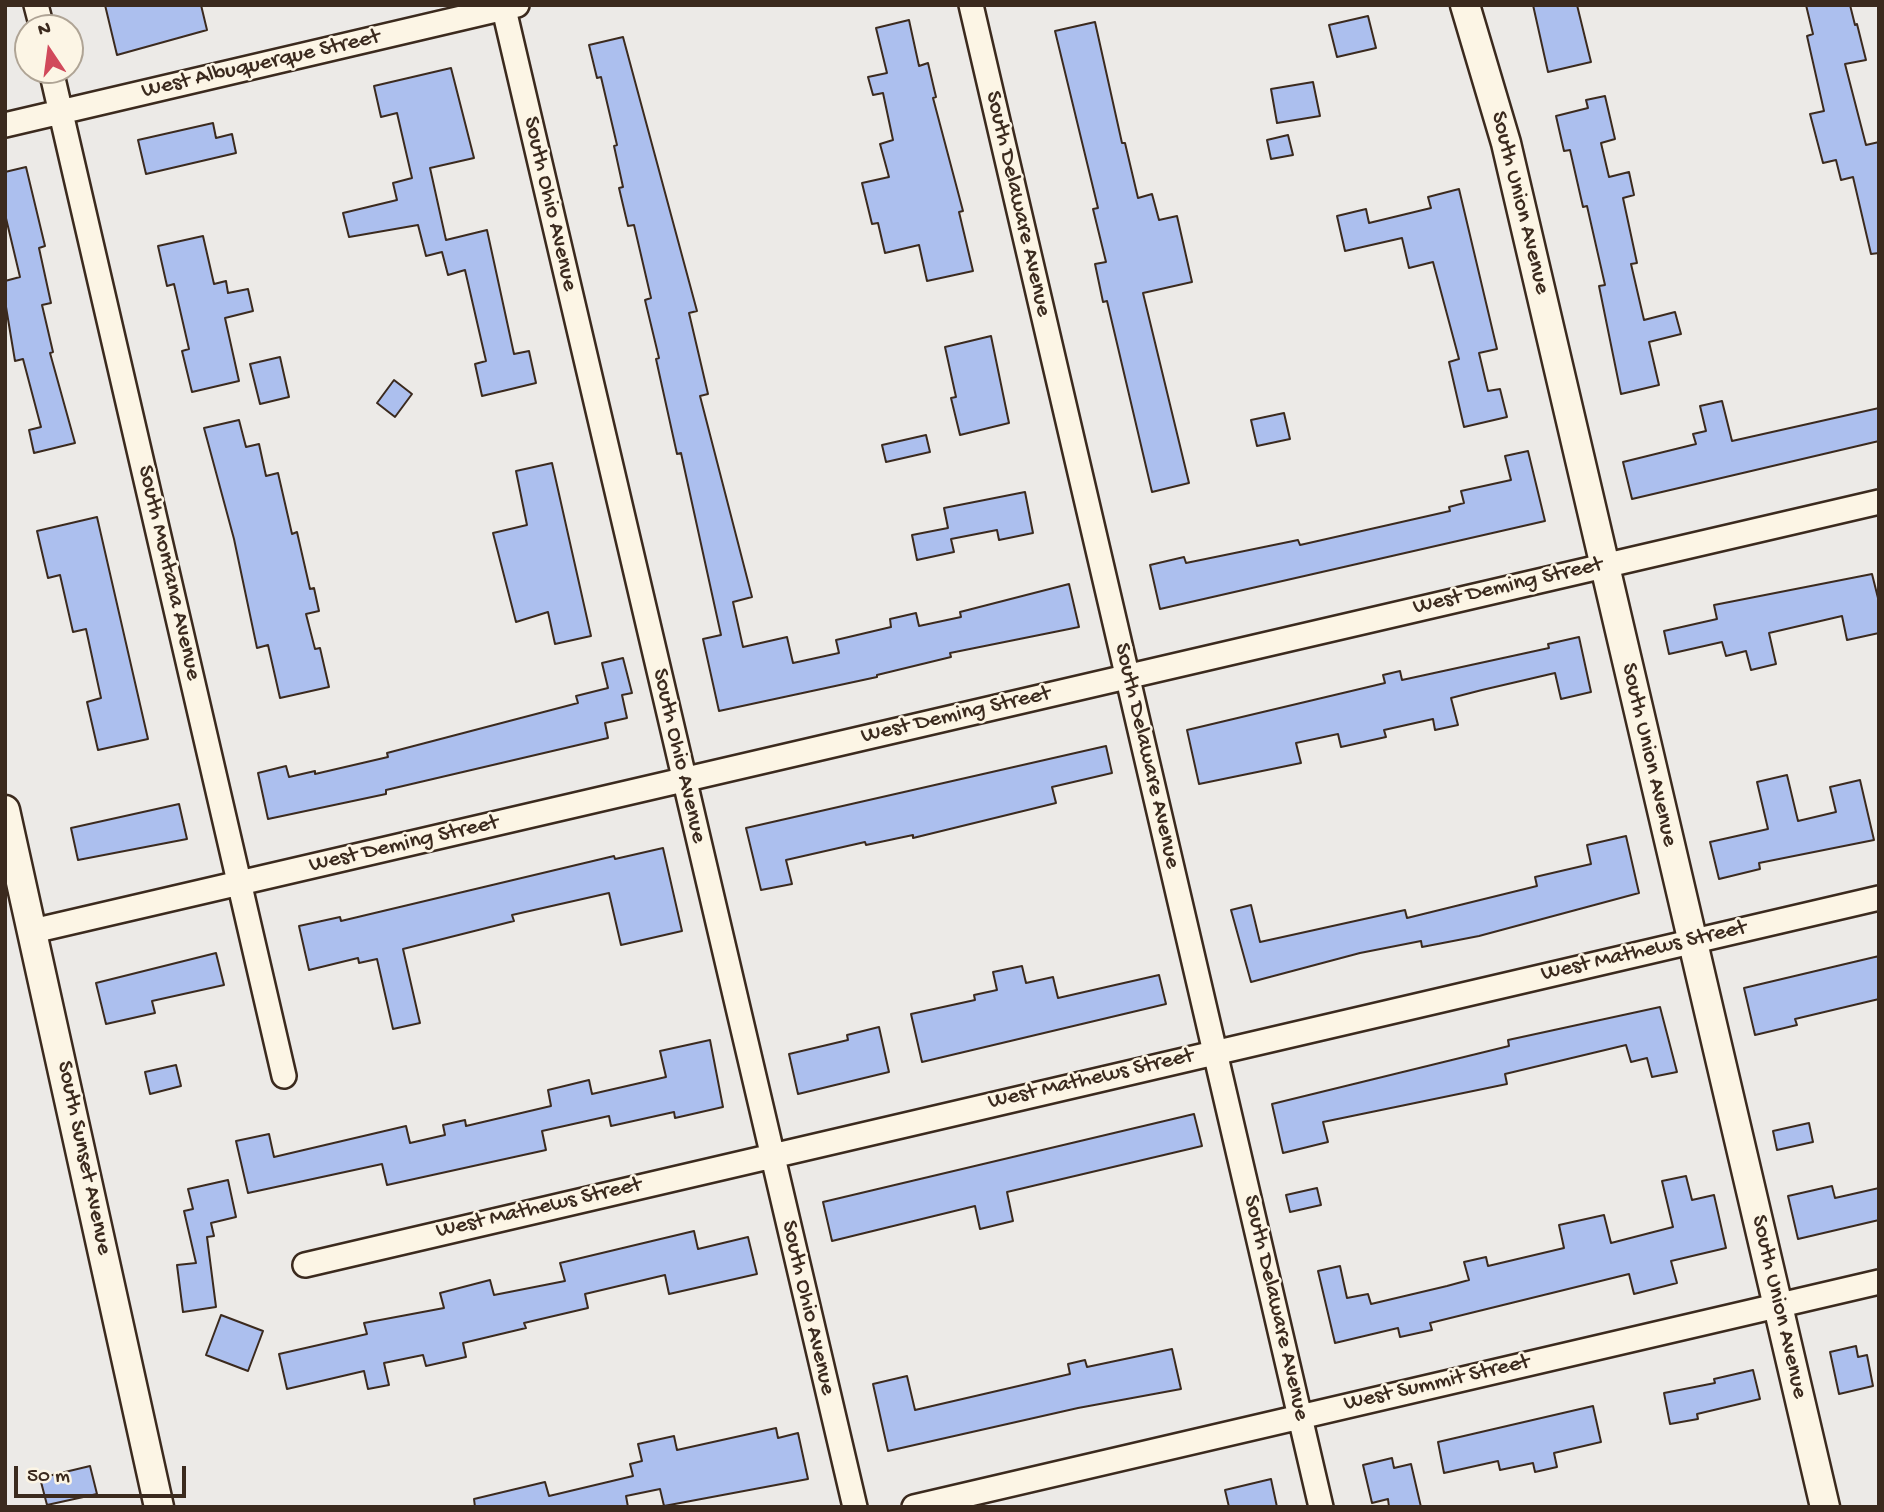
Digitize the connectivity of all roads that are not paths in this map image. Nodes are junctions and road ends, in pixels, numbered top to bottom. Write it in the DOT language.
graph roads {
  1 [pos="971,5"];
  2 [pos="1465,5"];
  3 [pos="508,6"];
  4 [pos="54,84"];
  5 [pos="61,112"];
  6 [pos="5,125"];
  7 [pos="1879,502"];
  8 [pos="1604,565"];
  9 [pos="1126,676"];
  10 [pos="684,779"];
  11 [pos="5,810"];
  12 [pos="241,883"];
  13 [pos="1879,898"];
  14 [pos="33,931"];
  15 [pos="1691,942"];
  16 [pos="1216,1051"];
  17 [pos="284,1076"];
  18 [pos="771,1155"];
  19 [pos="305,1265"];
  20 [pos="1879,1282"];
  21 [pos="1778,1306"];
  22 [pos="1300,1416"];
  23 [pos="159,1507"];
  24 [pos="855,1507"];
  25 [pos="914,1507"];
  26 [pos="1321,1507"];
  27 [pos="1825,1507"];
  1 -- 9 [label="street, South Delaware Avenue"];
  2 -- 8 [label="main road, South Union Avenue"];
  3 -- 5 [label="street, West Albuquerque Street"];
  3 -- 10 [label="street, South Ohio Avenue"];
  4 -- 5 [label="street, South Montana Avenue"];
  5 -- 6 [label="street, West Albuquerque Street"];
  5 -- 12 [label="street, South Montana Avenue"];
  7 -- 8 [label="street, West Deming Street"];
  8 -- 9 [label="street, West Deming Street"];
  8 -- 15 [label="main road, South Union Avenue"];
  9 -- 10 [label="street, West Deming Street"];
  9 -- 16 [label="street, South Delaware Avenue"];
  10 -- 12 [label="street, West Deming Street"];
  10 -- 18 [label="street, South Ohio Avenue"];
  11 -- 14 [label="main road, South Sunset Avenue"];
  12 -- 14 [label="street, West Deming Street"];
  12 -- 17 [label="street, South Montana Avenue"];
  13 -- 15 [label="street, West Mathews Street"];
  14 -- 23 [label="main road, South Sunset Avenue"];
  15 -- 16 [label="street, West Mathews Street"];
  15 -- 21 [label="main road, South Union Avenue"];
  16 -- 18 [label="street, West Mathews Street"];
  16 -- 22 [label="street, South Delaware Avenue"];
  18 -- 19 [label="street, West Mathews Street"];
  18 -- 24 [label="street, South Ohio Avenue"];
  20 -- 21 [label="street, West Summit Street"];
  21 -- 22 [label="street, West Summit Street"];
  21 -- 27 [label="main road, South Union Avenue"];
  22 -- 25 [label="street, West Summit Street"];
  22 -- 26 [label="street, South Delaware Avenue"];
}
